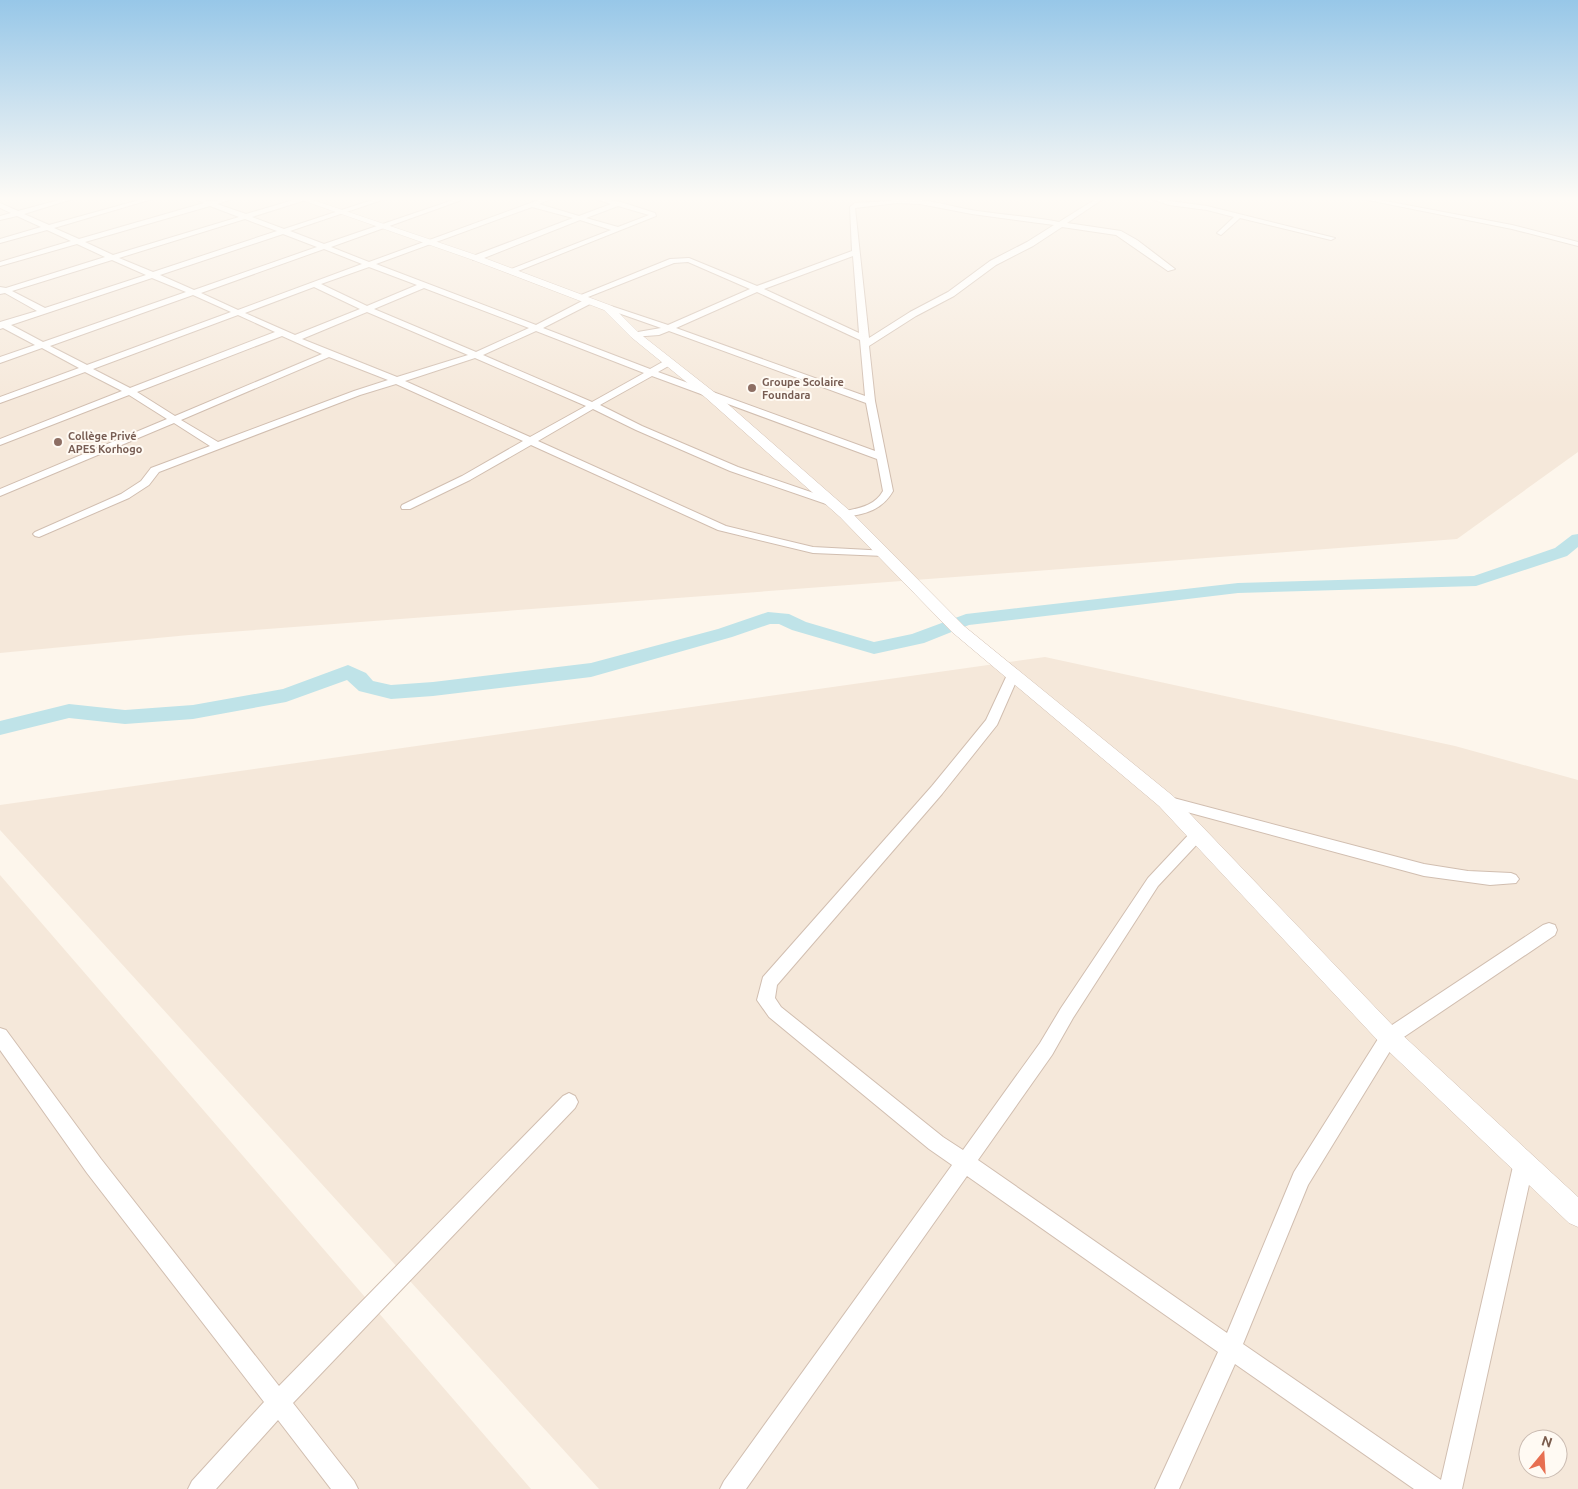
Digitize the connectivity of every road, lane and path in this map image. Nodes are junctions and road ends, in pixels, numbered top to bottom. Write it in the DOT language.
graph roads {
  1 [pos="84,266"];
  2 [pos="132,266"];
  3 [pos="182,266"];
  4 [pos="269,266"];
  5 [pos="363,266"];
  6 [pos="377,266"];
  7 [pos="498,266"];
  8 [pos="521,266"];
  9 [pos="665,266"];
  10 [pos="704,266"];
  11 [pos="818,266"];
  12 [pos="858,266"];
  13 [pos="988,266"];
  14 [pos="1168,266"];
  15 [pos="1171,269"];
  16 [pos="510,271"];
  17 [pos="154,276"];
  18 [pos="314,284"];
  19 [pos="425,285"];
  20 [pos="757,289"];
  21 [pos="2,290"];
  22 [pos="195,293"];
  23 [pos="584,299"];
  24 [pos="608,308"];
  25 [pos="367,309"];
  26 [pos="42,310"];
  27 [pos="237,312"];
  28 [pos="2,325"];
  29 [pos="537,328"];
  30 [pos="668,328"];
  31 [pos="281,333"];
  32 [pos="635,335"];
  33 [pos="294,339"];
  34 [pos="865,342"];
  35 [pos="43,345"];
  36 [pos="329,354"];
  37 [pos="476,355"];
  38 [pos="0,360"];
  39 [pos="669,362"];
  40 [pos="85,368"];
  41 [pos="651,372"];
  42 [pos="398,381"];
  43 [pos="130,392"];
  44 [pos="710,395"];
  45 [pos="0,400"];
  46 [pos="870,402"];
  47 [pos="594,406"];
  48 [pos="174,420"];
  49 [pos="0,442"];
  50 [pos="529,442"];
  51 [pos="217,446"];
  52 [pos="881,457"];
  53 [pos="0,494"];
  54 [pos="833,503"];
  55 [pos="406,507"];
  56 [pos="845,514"];
  57 [pos="40,534"];
  58 [pos="884,554"];
  59 [pos="1013,675"];
  60 [pos="1166,801"];
  61 [pos="1197,835"];
  62 [pos="1511,879"];
  63 [pos="1549,930"];
  64 [pos="0,1036"];
  65 [pos="1389,1038"];
  66 [pos="569,1102"];
  67 [pos="1524,1162"];
  68 [pos="966,1163"];
  69 [pos="1578,1214"];
  70 [pos="1231,1348"];
  71 [pos="279,1402"];
  72 [pos="200,1489"];
  73 [pos="346,1489"];
  74 [pos="732,1489"];
  75 [pos="1167,1489"];
  76 [pos="1434,1489"];
  77 [pos="1450,1489"];
  1 -- 21 [label="street"];
  2 -- 17 [label="street"];
  3 -- 17 [label="street"];
  4 -- 22 [label="street"];
  5 -- 18 [label="street"];
  6 -- 19 [label="street"];
  7 -- 16 [label="street"];
  8 -- 16 [label="street"];
  9 -- 23 [label="street"];
  10 -- 20 [label="street"];
  11 -- 20 [label="street"];
  12 -- 34 [label="street"];
  13 -- 34 [label="street"];
  14 -- 15 [label="street"];
  16 -- 23 [label="street"];
  17 -- 22 [label="street"];
  17 -- 26 [label="street"];
  18 -- 25 [label="street"];
  18 -- 27 [label="street"];
  19 -- 25 [label="street"];
  19 -- 29 [label="street"];
  20 -- 30 [label="street"];
  20 -- 34 [label="street"];
  21 -- 26 [label="street"];
  22 -- 27 [label="street"];
  22 -- 35 [label="street"];
  23 -- 24 [label="street"];
  23 -- 29 [label="street"];
  24 -- 30 [label="street"];
  24 -- 32 [label="street"];
  25 -- 33 [label="street"];
  25 -- 37 [label="street"];
  26 -- 28 [label="street"];
  27 -- 31 [label="street"];
  27 -- 40 [label="street"];
  28 -- 35 [label="street"];
  29 -- 37 [label="street"];
  29 -- 41 [label="street"];
  30 -- 32 [label="street"];
  30 -- 46 [label="street"];
  31 -- 33 [label="street"];
  31 -- 43 [label="street"];
  32 -- 39 [label="street"];
  33 -- 36 [label="street"];
  34 -- 46 [label="street"];
  35 -- 38 [label="street"];
  35 -- 40 [label="street"];
  36 -- 42 [label="street"];
  36 -- 48 [label="street"];
  37 -- 42 [label="street"];
  37 -- 47 [label="street"];
  39 -- 41 [label="street"];
  39 -- 44 [label="street"];
  40 -- 43 [label="street"];
  40 -- 45 [label="street"];
  41 -- 44 [label="street"];
  41 -- 47 [label="street"];
  42 -- 50 [label="street"];
  42 -- 51 [label="street"];
  43 -- 48 [label="street"];
  43 -- 49 [label="street"];
  44 -- 52 [label="street"];
  44 -- 54 [label="street"];
  46 -- 52 [label="street"];
  47 -- 50 [label="street"];
  47 -- 54 [label="street"];
  48 -- 51 [label="street"];
  48 -- 53 [label="street"];
  50 -- 55 [label="street"];
  50 -- 58 [label="street"];
  51 -- 57 [label="street"];
  52 -- 56 [label="street"];
  54 -- 56 [label="street"];
  56 -- 58 [label="street"];
  58 -- 59 [label="street"];
  59 -- 60 [label="street"];
  59 -- 68 [label="street"];
  60 -- 61 [label="street"];
  60 -- 62 [label="street"];
  61 -- 65 [label="street"];
  61 -- 68 [label="street"];
  63 -- 65 [label="street"];
  64 -- 71 [label="street"];
  65 -- 67 [label="street"];
  65 -- 70 [label="street"];
  66 -- 71 [label="street"];
  67 -- 69 [label="street"];
  67 -- 77 [label="street"];
  68 -- 70 [label="street"];
  68 -- 74 [label="street"];
  70 -- 75 [label="street"];
  70 -- 76 [label="street"];
  71 -- 72 [label="street"];
  71 -- 73 [label="street"];
}
